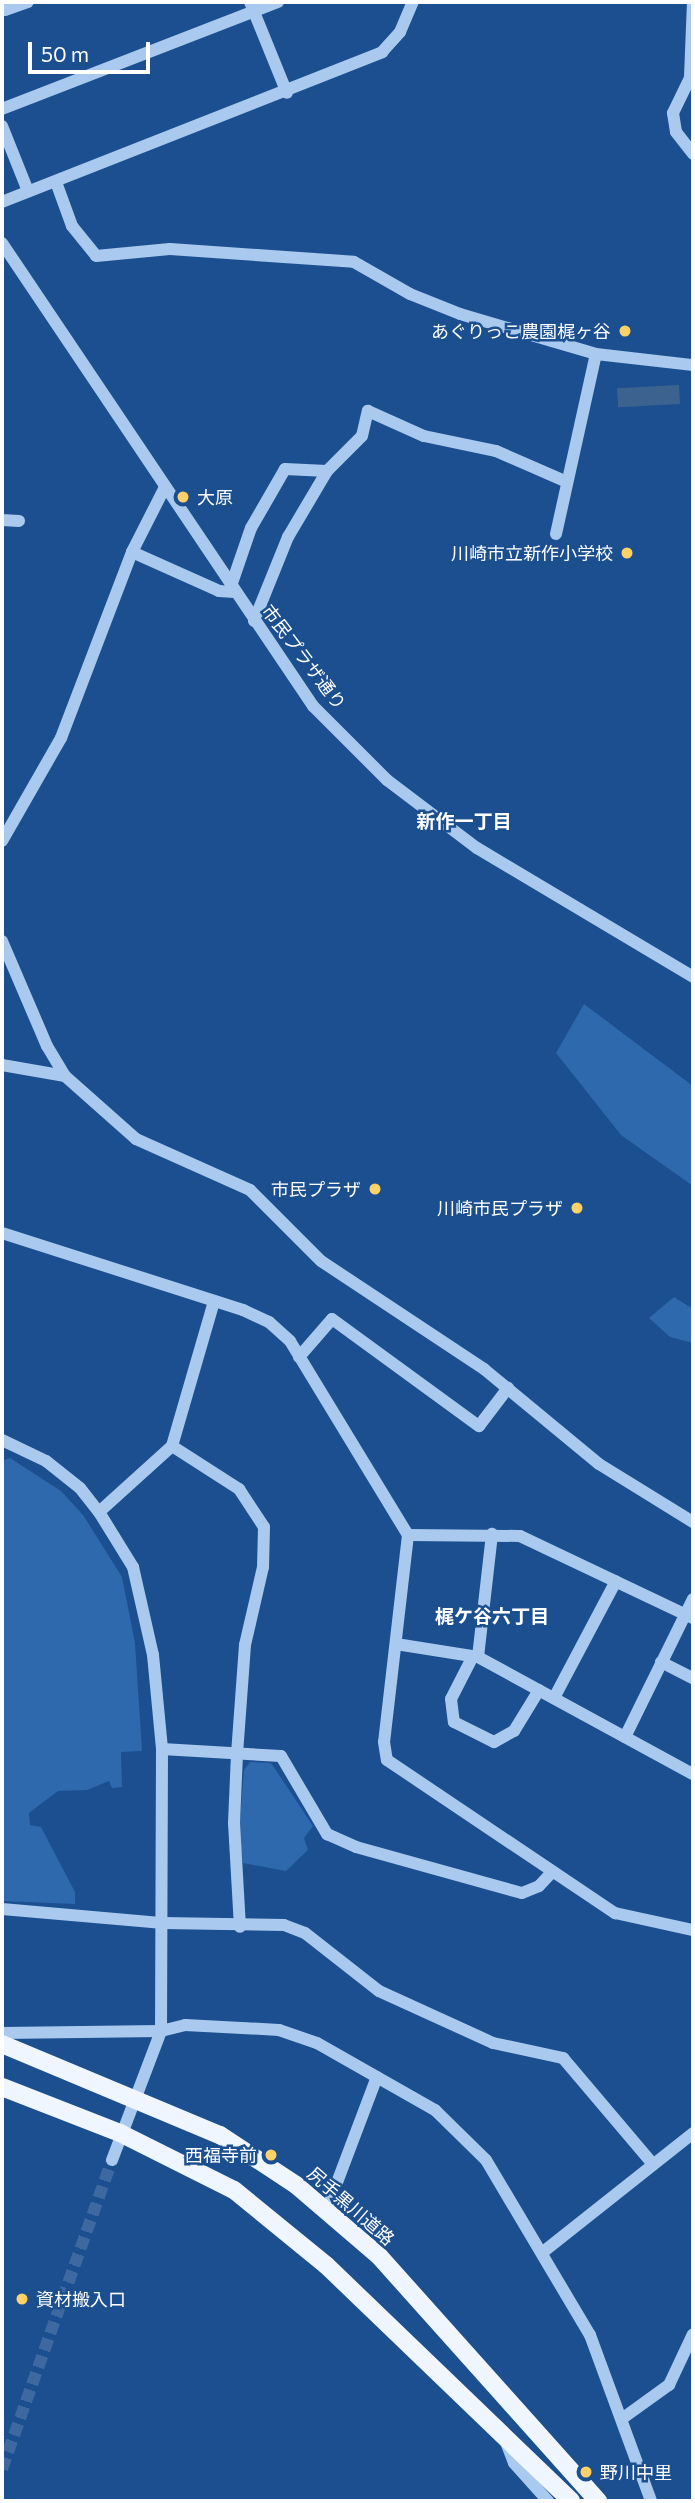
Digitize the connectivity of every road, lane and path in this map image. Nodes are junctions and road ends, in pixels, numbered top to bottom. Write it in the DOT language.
graph roads {
  1 [pos="28,2"];
  2 [pos="278,2"];
  3 [pos="413,2"];
  4 [pos="693,2"];
  5 [pos="252,6"];
  6 [pos="4,11"];
  7 [pos="287,93"];
  8 [pos="2,109"];
  9 [pos="2,126"];
  10 [pos="693,153"];
  11 [pos="56,182"];
  12 [pos="28,191"];
  13 [pos="2,202"];
  14 [pos="2,243"];
  15 [pos="596,354"];
  16 [pos="693,365"];
  17 [pos="327,471"];
  18 [pos="565,481"];
  19 [pos="165,487"];
  20 [pos="2,520"];
  21 [pos="19,521"];
  22 [pos="556,534"];
  23 [pos="132,552"];
  24 [pos="233,589"];
  25 [pos="254,621"];
  26 [pos="2,841"];
  27 [pos="2,941"];
  28 [pos="693,977"];
  29 [pos="2,1065"];
  30 [pos="65,1076"];
  31 [pos="2,1233"];
  32 [pos="214,1301"];
  33 [pos="299,1356"];
  34 [pos="508,1388"];
  35 [pos="2,1440"];
  36 [pos="172,1446"];
  37 [pos="99,1512"];
  38 [pos="693,1522"];
  39 [pos="492,1534"];
  40 [pos="408,1535"];
  41 [pos="616,1581"];
  42 [pos="693,1599"];
  43 [pos="689,1616"];
  44 [pos="396,1644"];
  45 [pos="475,1657"];
  46 [pos="662,1662"];
  47 [pos="693,1678"];
  48 [pos="539,1690"];
  49 [pos="554,1698"];
  50 [pos="625,1737"];
  51 [pos="162,1749"];
  52 [pos="237,1754"];
  53 [pos="693,1774"];
  54 [pos="551,1873"];
  55 [pos="2,1909"];
  56 [pos="163,1923"];
  57 [pos="240,1927"];
  58 [pos="693,1930"];
  59 [pos="161,2031"];
  60 [pos="2,2033"];
  61 [pos="2,2044"];
  62 [pos="377,2077"];
  63 [pos="2,2087"];
  64 [pos="134,2098"];
  65 [pos="120,2133"];
  66 [pos="693,2133"];
  67 [pos="112,2160"];
  68 [pos="653,2164"];
  69 [pos="327,2209"];
  70 [pos="543,2252"];
  71 [pos="693,2334"];
  72 [pos="623,2418"];
  73 [pos="504,2437"];
  74 [pos="548,2501"];
  75 [pos="570,2501"];
  76 [pos="598,2501"];
  77 [pos="651,2501"];
  1 -- 6 [label="street"];
  2 -- 5 [label="street"];
  3 -- 7 [label="street"];
  4 -- 10 [label="street"];
  5 -- 7 [label="street"];
  5 -- 8 [label="street"];
  7 -- 11 [label="street"];
  9 -- 12 [label="street"];
  11 -- 12 [label="street"];
  11 -- 15 [label="street"];
  12 -- 13 [label="street"];
  14 -- 19 [label="street, 市民プラザ通り"];
  15 -- 16 [label="street"];
  15 -- 18 [label="street"];
  17 -- 18 [label="street"];
  17 -- 24 [label="street"];
  17 -- 25 [label="street"];
  18 -- 22 [label="street"];
  19 -- 23 [label="street"];
  19 -- 24 [label="street, 市民プラザ通り"];
  20 -- 21 [label="street"];
  23 -- 24 [label="street"];
  23 -- 26 [label="street"];
  24 -- 25 [label="street, 市民プラザ通り"];
  25 -- 28 [label="street, 市民プラザ通り"];
  27 -- 30 [label="street"];
  29 -- 30 [label="street"];
  30 -- 34 [label="street"];
  31 -- 32 [label="street"];
  32 -- 33 [label="street"];
  32 -- 36 [label="street"];
  33 -- 34 [label="street"];
  33 -- 40 [label="street"];
  34 -- 38 [label="street"];
  35 -- 37 [label="street"];
  36 -- 37 [label="street"];
  36 -- 52 [label="street"];
  37 -- 51 [label="street"];
  39 -- 40 [label="street"];
  39 -- 41 [label="street"];
  39 -- 45 [label="street"];
  40 -- 44 [label="street"];
  41 -- 43 [label="street"];
  41 -- 49 [label="street"];
  42 -- 43 [label="street"];
  43 -- 46 [label="street"];
  44 -- 45 [label="street"];
  44 -- 54 [label="street"];
  45 -- 48 [label="street"];
  45 -- 48 [label="street"];
  46 -- 47 [label="street"];
  46 -- 50 [label="street"];
  48 -- 49 [label="street"];
  49 -- 50 [label="street"];
  50 -- 53 [label="street"];
  51 -- 52 [label="street"];
  51 -- 56 [label="street"];
  52 -- 54 [label="street"];
  52 -- 57 [label="street"];
  54 -- 58 [label="street"];
  55 -- 56 [label="street"];
  56 -- 57 [label="street"];
  56 -- 59 [label="street"];
  57 -- 68 [label="street"];
  59 -- 60 [label="street"];
  59 -- 62 [label="street"];
  59 -- 64 [label="street"];
  61 -- 64 [label="main road, 尻手黒川道路"];
  62 -- 69 [label="street"];
  62 -- 70 [label="street"];
  63 -- 65 [label="main road"];
  64 -- 65 [label="street"];
  64 -- 69 [label="main road, 尻手黒川道路"];
  65 -- 67 [label="street"];
  65 -- 73 [label="main road"];
  66 -- 68 [label="street"];
  68 -- 70 [label="street"];
  69 -- 76 [label="main road, 尻手黒川道路"];
  70 -- 72 [label="street"];
  71 -- 72 [label="street"];
  72 -- 77 [label="street"];
  73 -- 74 [label="street"];
  73 -- 75 [label="main road"];
}
